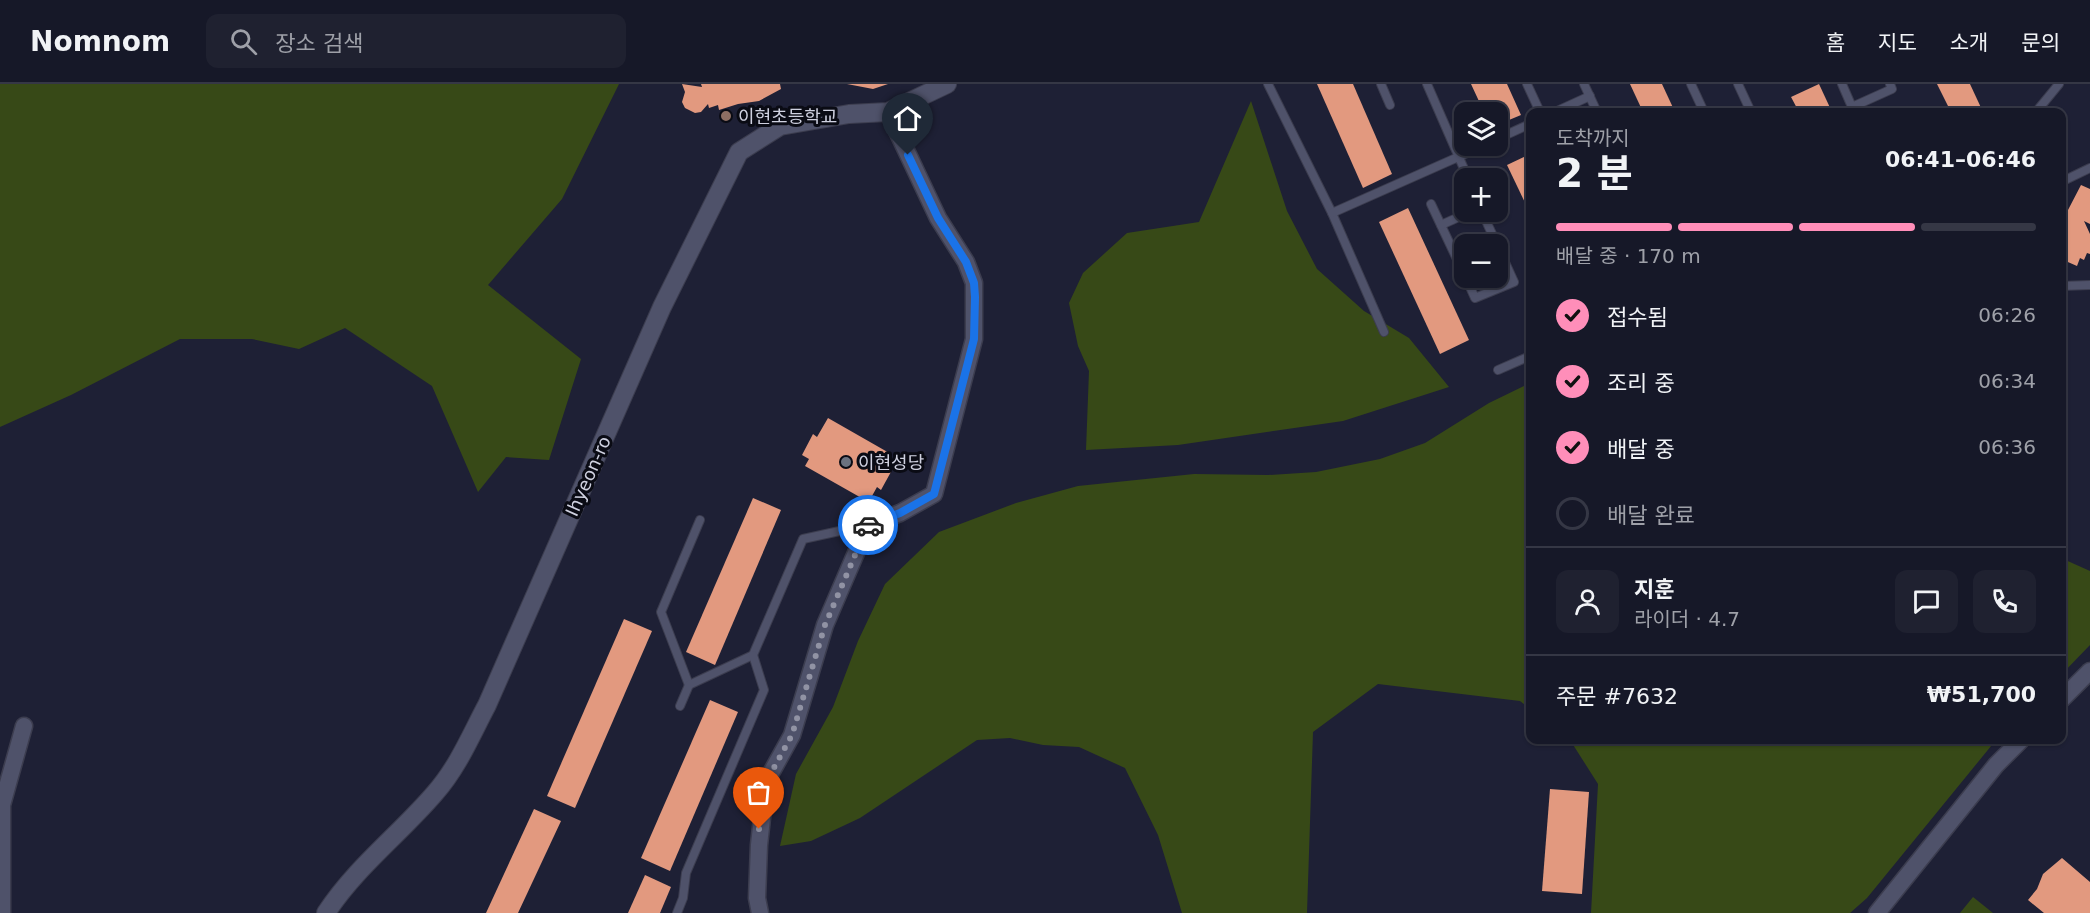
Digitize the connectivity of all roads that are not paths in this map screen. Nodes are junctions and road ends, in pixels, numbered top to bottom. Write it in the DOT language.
graph roads {
  1 [pos="947,84"];
  2 [pos="1268,84"];
  3 [pos="1381,84"];
  4 [pos="1427,84"];
  5 [pos="1527,84"];
  6 [pos="1584,84"];
  7 [pos="1691,84"];
  8 [pos="1738,84"];
  9 [pos="1842,84"];
  10 [pos="1890,84"];
  11 [pos="2059,84"];
  12 [pos="1590,96"];
  13 [pos="1390,105"];
  14 [pos="1538,108"];
  15 [pos="1564,108"];
  16 [pos="1595,108"];
  17 [pos="1702,108"];
  18 [pos="1748,108"];
  19 [pos="2039,108"];
  20 [pos="888,112"];
  21 [pos="1526,126"];
  22 [pos="1508,134"];
  23 [pos="1454,145"];
  24 [pos="1459,156"];
  25 [pos="1464,168"];
  26 [pos="2090,168"];
  27 [pos="2066,180"];
  28 [pos="1431,204"];
  29 [pos="1332,213"];
  30 [pos="1454,219"];
  31 [pos="1441,225"];
  32 [pos="1454,253"];
  33 [pos="1508,269"];
  34 [pos="1508,284"];
  35 [pos="2090,285"];
  36 [pos="2066,286"];
  37 [pos="1470,288"];
  38 [pos="1499,288"];
  39 [pos="1384,332"];
  40 [pos="1526,358"];
  41 [pos="1498,370"];
  42 [pos="699,520"];
  43 [pos="868,525"];
  44 [pos="753,655"];
  45 [pos="2090,671"];
  46 [pos="689,685"];
  47 [pos="2066,695"];
  48 [pos="680,706"];
  49 [pos="24,726"];
  50 [pos="2017,744"];
  51 [pos="1,806"];
  52 [pos="1,895"];
  53 [pos="2,913"];
  54 [pos="326,913"];
  55 [pos="676,913"];
  56 [pos="760,913"];
  57 [pos="1877,913"];
  1 -- 20 [label="street, Ihyeon-ro"];
  2 -- 29 [label="lane"];
  3 -- 13 [label="lane"];
  4 -- 23 [label="lane"];
  5 -- 14 [label="lane"];
  6 -- 12 [label="lane"];
  7 -- 17 [label="lane"];
  8 -- 18 [label="lane"];
  9 -- 10 [label="lane"];
  11 -- 19 [label="lane"];
  12 -- 15 [label="lane"];
  12 -- 16 [label="lane"];
  20 -- 43 [label="street"];
  20 -- 54 [label="street, Ihyeon-ro"];
  21 -- 22 [label="lane"];
  24 -- 25 [label="lane"];
  24 -- 29 [label="lane"];
  26 -- 27 [label="lane"];
  28 -- 31 [label="lane"];
  29 -- 39 [label="lane"];
  30 -- 31 [label="lane"];
  31 -- 32 [label="lane"];
  33 -- 34 [label="lane"];
  35 -- 36 [label="lane"];
  37 -- 38 [label="lane"];
  40 -- 41 [label="lane"];
  42 -- 46 [label="lane"];
  43 -- 44 [label="lane"];
  43 -- 56 [label="street"];
  44 -- 46 [label="lane"];
  44 -- 55 [label="lane"];
  45 -- 47 [label="street"];
  46 -- 48 [label="lane"];
  49 -- 51 [label="street"];
  50 -- 57 [label="street"];
  51 -- 52 [label="street"];
  52 -- 53 [label="street"];
}
